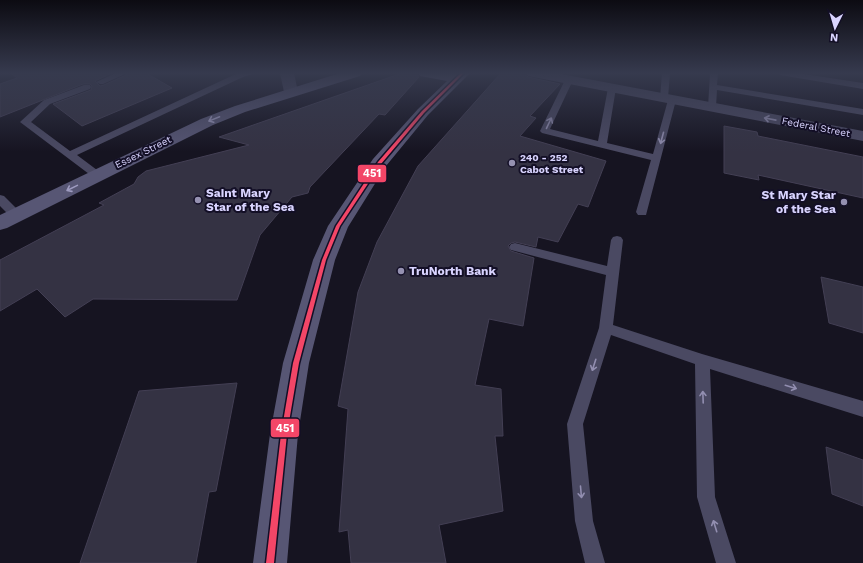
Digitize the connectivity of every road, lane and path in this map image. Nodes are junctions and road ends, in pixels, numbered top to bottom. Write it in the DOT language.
graph roads {
  1 [pos="54,99"];
  2 [pos="189,99"];
  3 [pos="269,99"];
  4 [pos="436,99"];
  5 [pos="560,99"];
  6 [pos="610,99"];
  7 [pos="668,99"];
  8 [pos="670,99"];
  9 [pos="712,99"];
  10 [pos="787,99"];
  11 [pos="712,107"];
  12 [pos="863,112"];
  13 [pos="863,136"];
  14 [pos="602,144"];
  15 [pos="69,155"];
  16 [pos="657,158"];
  17 [pos="97,175"];
  18 [pos="0,199"];
  19 [pos="642,212"];
  20 [pos="16,215"];
  21 [pos="0,223"];
  22 [pos="616,240"];
  23 [pos="515,247"];
  24 [pos="613,272"];
  25 [pos="606,328"];
  26 [pos="702,360"];
  27 [pos="863,409"];
  28 [pos="270,563"];
  29 [pos="595,563"];
  30 [pos="726,563"];
  1 -- 15 [label="lane"];
  2 -- 15 [label="lane"];
  3 -- 17 [label="main road, Essex Street, one-way"];
  4 -- 28 [label="main road"];
  14 -- 5 [label="lane, one-way"];
  6 -- 14 [label="lane"];
  7 -- 16 [label="lane, one-way"];
  8 -- 11 [label="street, Federal Street"];
  9 -- 11 [label="lane"];
  10 -- 12 [label="lane"];
  13 -- 11 [label="street, Federal Street, one-way"];
  14 -- 16 [label="lane"];
  15 -- 17 [label="lane"];
  16 -- 19 [label="lane"];
  17 -- 20 [label="main road, Essex Street, one-way"];
  18 -- 20 [label="lane"];
  20 -- 21 [label="main road, Essex Street"];
  22 -- 24 [label="lane"];
  23 -- 24 [label="lane"];
  24 -- 25 [label="lane"];
  25 -- 26 [label="lane"];
  25 -- 29 [label="lane, one-way"];
  26 -- 27 [label="lane, one-way"];
  30 -- 26 [label="lane, one-way"];
}
